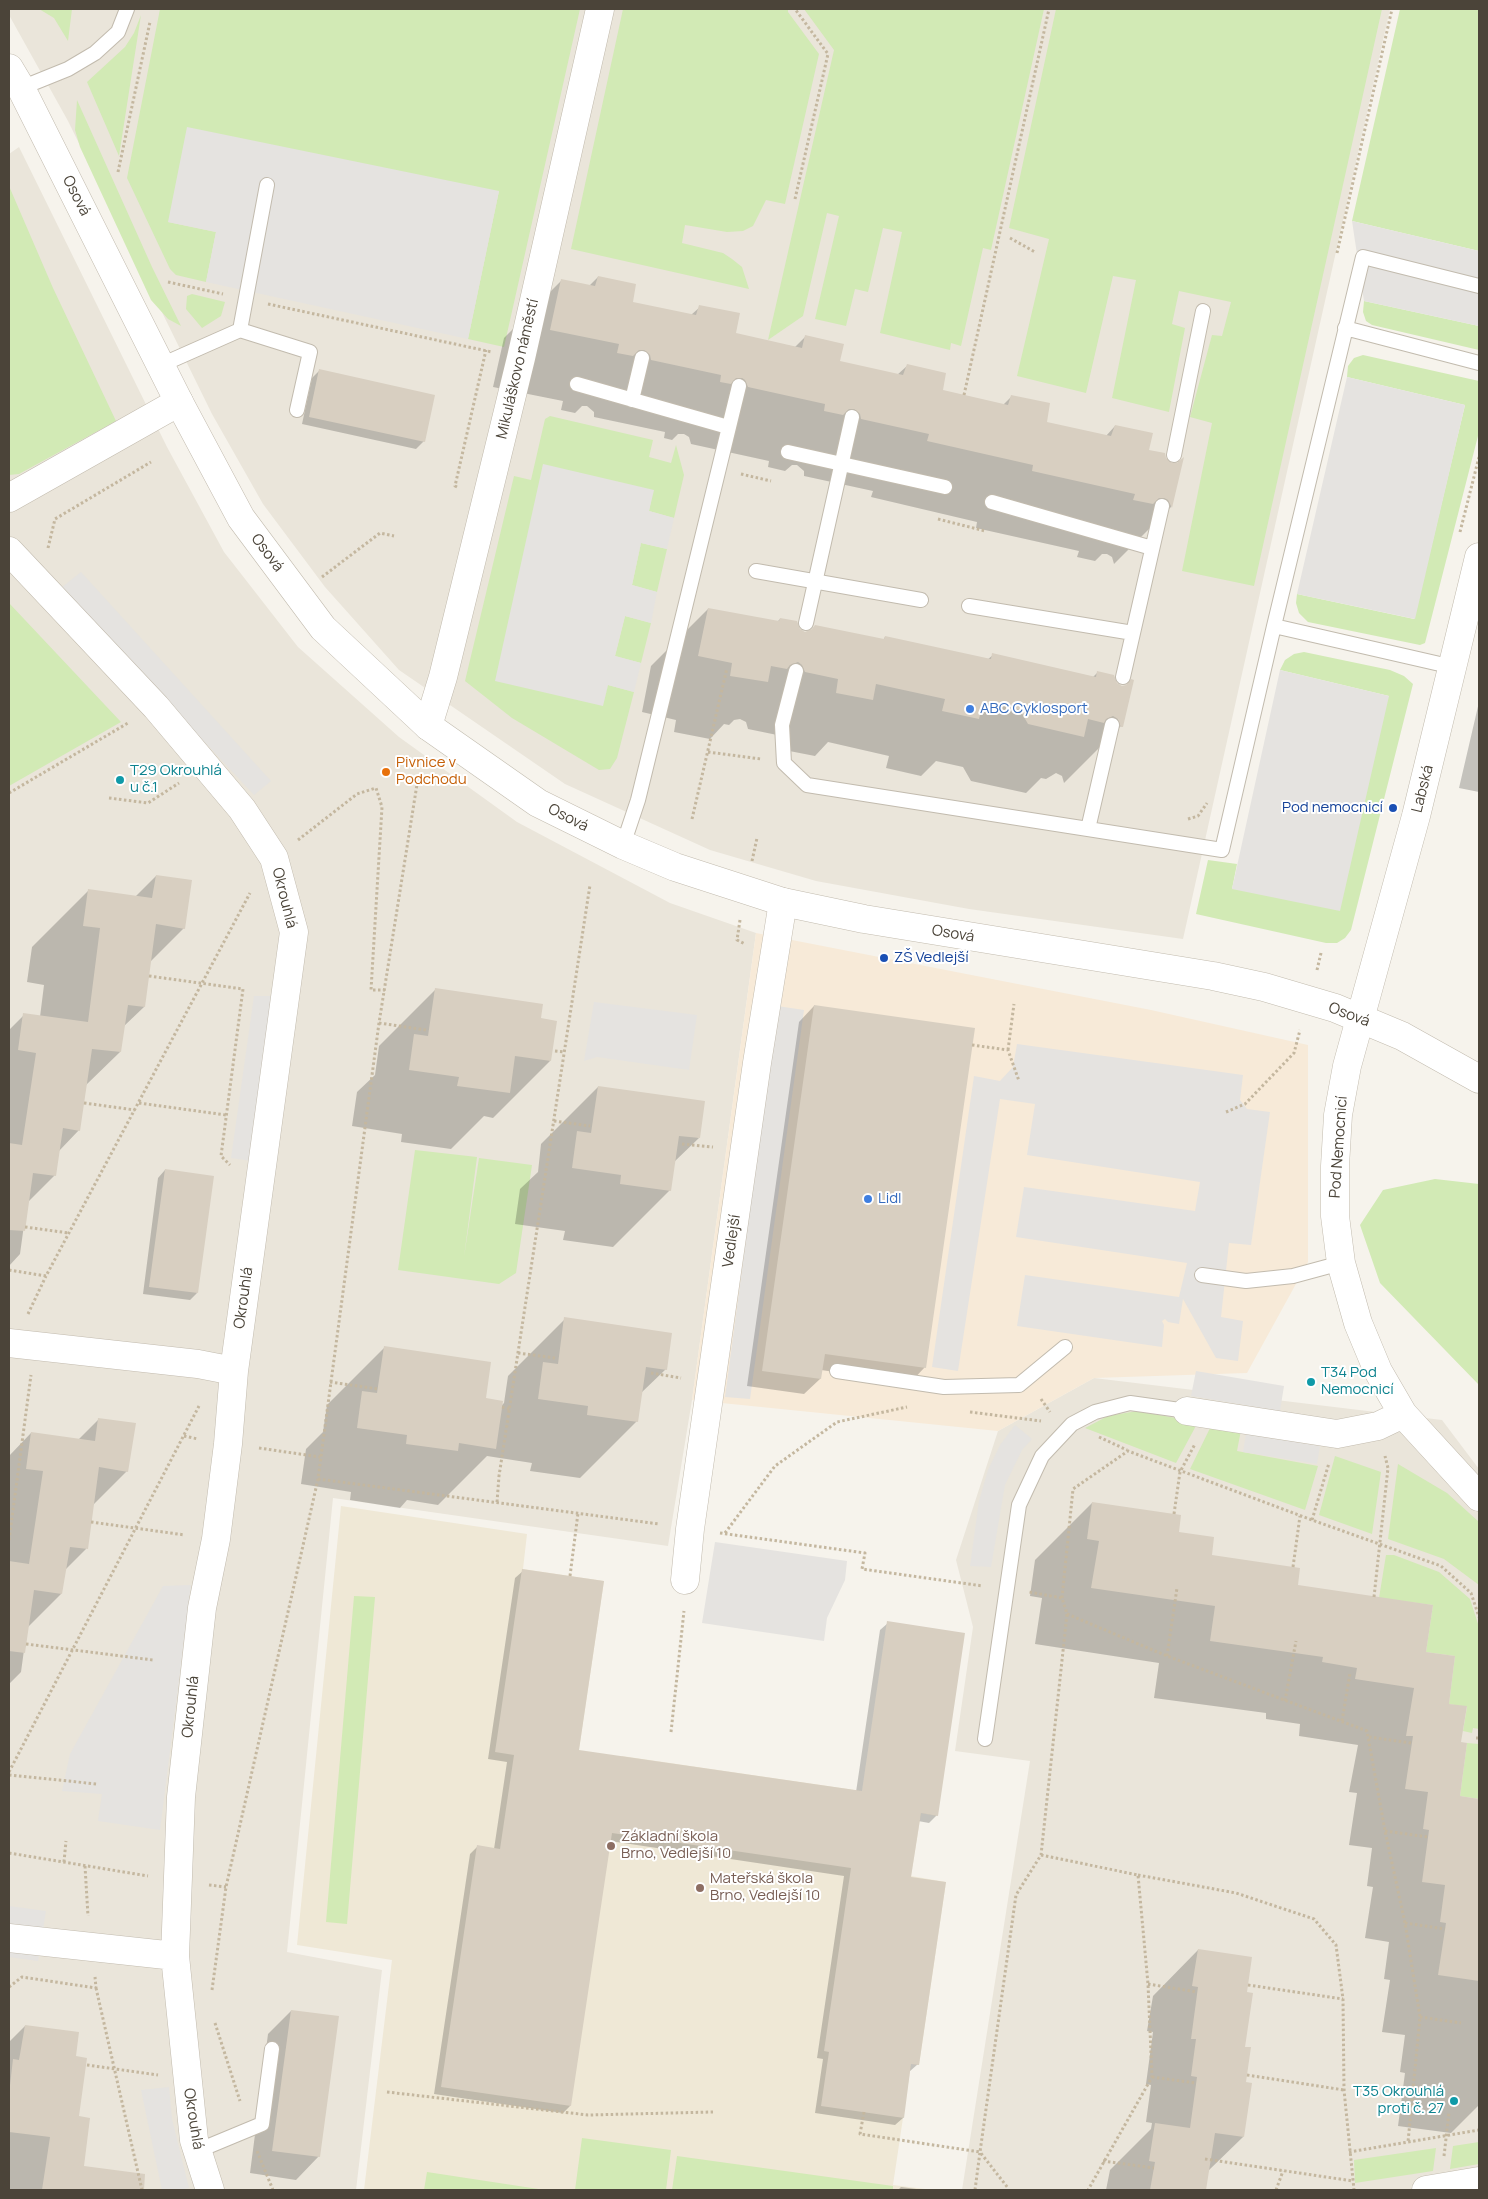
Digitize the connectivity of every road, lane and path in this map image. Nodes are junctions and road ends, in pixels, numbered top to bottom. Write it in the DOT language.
graph roads {
  1 [pos="127,9"];
  2 [pos="600,9"];
  3 [pos="795,9"];
  4 [pos="1049,9"];
  5 [pos="151,18"];
  6 [pos="15,78"];
  7 [pos="118,172"];
  8 [pos="267,184"];
  9 [pos="795,199"];
  10 [pos="1010,238"];
  11 [pos="1035,252"];
  12 [pos="168,282"];
  13 [pos="1479,286"];
  14 [pos="244,299"];
  15 [pos="1203,311"];
  16 [pos="1345,328"];
  17 [pos="240,330"];
  18 [pos="521,358"];
  19 [pos="642,358"];
  20 [pos="1479,363"];
  21 [pos="161,365"];
  22 [pos="577,384"];
  23 [pos="738,386"];
  24 [pos="964,396"];
  25 [pos="632,400"];
  26 [pos="180,402"];
  27 [pos="297,410"];
  28 [pos="852,417"];
  29 [pos="728,427"];
  30 [pos="788,452"];
  31 [pos="1174,455"];
  32 [pos="151,462"];
  33 [pos="842,465"];
  34 [pos="738,473"];
  35 [pos="770,481"];
  36 [pos="945,487"];
  37 [pos="9,498"];
  38 [pos="992,502"];
  39 [pos="1162,506"];
  40 [pos="938,518"];
  41 [pos="985,531"];
  42 [pos="394,536"];
  43 [pos="1152,548"];
  44 [pos="9,551"];
  45 [pos="1479,557"];
  46 [pos="756,572"];
  47 [pos="28,573"];
  48 [pos="815,581"];
  49 [pos="299,596"];
  50 [pos="920,600"];
  51 [pos="969,606"];
  52 [pos="806,623"];
  53 [pos="1274,626"];
  54 [pos="1133,633"];
  55 [pos="1453,667"];
  56 [pos="727,668"];
  57 [pos="796,671"];
  58 [pos="1123,677"];
  59 [pos="122,715"];
  60 [pos="129,722"];
  61 [pos="1112,725"];
  62 [pos="428,726"];
  63 [pos="136,730"];
  64 [pos="418,778"];
  65 [pos="184,780"];
  66 [pos="9,794"];
  67 [pos="109,798"];
  68 [pos="692,819"];
  69 [pos="1088,829"];
  70 [pos="757,838"];
  71 [pos="623,846"];
  72 [pos="274,858"];
  73 [pos="751,864"];
  74 [pos="590,885"];
  75 [pos="252,890"];
  76 [pos="783,902"];
  77 [pos="741,915"];
  78 [pos="737,940"];
  79 [pos="1321,953"];
  80 [pos="1316,973"];
  81 [pos="385,990"];
  82 [pos="1014,1004"];
  83 [pos="1361,1019"];
  84 [pos="379,1023"];
  85 [pos="1300,1027"];
  86 [pos="426,1030"];
  87 [pos="972,1045"];
  88 [pos="555,1050"];
  89 [pos="1008,1050"];
  90 [pos="565,1052"];
  91 [pos="1479,1079"];
  92 [pos="1019,1081"];
  93 [pos="84,1103"];
  94 [pos="139,1103"];
  95 [pos="135,1110"];
  96 [pos="1226,1112"];
  97 [pos="226,1115"];
  98 [pos="554,1121"];
  99 [pos="590,1126"];
  100 [pos="682,1144"];
  101 [pos="721,1148"];
  102 [pos="25,1227"];
  103 [pos="69,1233"];
  104 [pos="1342,1263"];
  105 [pos="9,1270"];
  106 [pos="1202,1275"];
  107 [pos="46,1276"];
  108 [pos="12,1343"];
  109 [pos="1065,1347"];
  110 [pos="518,1353"];
  111 [pos="555,1358"];
  112 [pos="32,1365"];
  113 [pos="234,1371"];
  114 [pos="837,1371"];
  115 [pos="651,1374"];
  116 [pos="689,1379"];
  117 [pos="1027,1379"];
  118 [pos="330,1382"];
  119 [pos="378,1388"];
  120 [pos="914,1406"];
  121 [pos="502,1407"];
  122 [pos="510,1408"];
  123 [pos="962,1411"];
  124 [pos="1199,1413"];
  125 [pos="1403,1414"];
  126 [pos="1058,1423"];
  127 [pos="1072,1424"];
  128 [pos="1378,1426"];
  129 [pos="1337,1434"];
  130 [pos="256,1448"];
  131 [pos="320,1457"];
  132 [pos="1180,1472"];
  133 [pos="318,1478"];
  134 [pos="1479,1497"];
  135 [pos="497,1502"];
  136 [pos="578,1512"];
  137 [pos="1174,1514"];
  138 [pos="1300,1516"];
  139 [pos="1312,1520"];
  140 [pos="91,1522"];
  141 [pos="690,1529"];
  142 [pos="724,1534"];
  143 [pos="9,1540"];
  144 [pos="216,1540"];
  145 [pos="1380,1543"];
  146 [pos="1293,1567"];
  147 [pos="570,1576"];
  148 [pos="685,1580"];
  149 [pos="1177,1588"];
  150 [pos="1006,1589"];
  151 [pos="1034,1593"];
  152 [pos="1374,1597"];
  153 [pos="1062,1598"];
  154 [pos="1067,1614"];
  155 [pos="1479,1617"];
  156 [pos="1296,1641"];
  157 [pos="26,1644"];
  158 [pos="1167,1656"];
  159 [pos="153,1660"];
  160 [pos="1350,1673"];
  161 [pos="1285,1700"];
  162 [pos="1342,1721"];
  163 [pos="671,1732"];
  164 [pos="1369,1737"];
  165 [pos="985,1739"];
  166 [pos="1411,1743"];
  167 [pos="9,1775"];
  168 [pos="96,1784"];
  169 [pos="1385,1831"];
  170 [pos="1428,1836"];
  171 [pos="66,1841"];
  172 [pos="9,1853"];
  173 [pos="1041,1855"];
  174 [pos="64,1862"];
  175 [pos="1138,1875"];
  176 [pos="178,1881"];
  177 [pos="1405,1923"];
  178 [pos="1445,1929"];
  179 [pos="9,1938"];
  180 [pos="175,1956"];
  181 [pos="1148,1984"];
  182 [pos="1248,1985"];
  183 [pos="96,1988"];
  184 [pos="1197,1992"];
  185 [pos="211,1996"];
  186 [pos="1343,1999"];
  187 [pos="212,2015"];
  188 [pos="1420,2017"];
  189 [pos="1461,2023"];
  190 [pos="272,2048"];
  191 [pos="86,2065"];
  192 [pos="115,2069"];
  193 [pos="1247,2075"];
  194 [pos="1152,2077"];
  195 [pos="188,2080"];
  196 [pos="1196,2083"];
  197 [pos="1344,2090"];
  198 [pos="387,2092"];
  199 [pos="713,2112"];
  200 [pos="864,2112"];
  201 [pos="1449,2112"];
  202 [pos="249,2129"];
  203 [pos="1479,2130"];
  204 [pos="1445,2136"];
  205 [pos="1408,2142"];
  206 [pos="197,2151"];
  207 [pos="980,2152"];
  208 [pos="1349,2152"];
  209 [pos="1205,2159"];
  210 [pos="1103,2161"];
  211 [pos="1154,2168"];
  212 [pos="1283,2171"];
  213 [pos="1353,2181"];
  214 [pos="1479,2181"];
  215 [pos="1433,2189"];
  216 [pos="142,2190"];
  217 [pos="210,2190"];
  218 [pos="273,2190"];
  219 [pos="975,2190"];
  220 [pos="1008,2190"];
  221 [pos="1088,2190"];
  222 [pos="1276,2190"];
  223 [pos="1354,2190"];
  1 -- 6 [label="lane"];
  2 -- 18 [label="street, Mikuláškovo náměstí"];
  3 -- 9 [label="path"];
  4 -- 24 [label="path"];
  5 -- 7 [label="path"];
  6 -- 21 [label="street, Osová"];
  8 -- 14 [label="lane"];
  10 -- 11 [label="path"];
  12 -- 14 [label="path"];
  13 -- 16 [label="lane"];
  14 -- 17 [label="lane"];
  14 -- 18 [label="path"];
  15 -- 31 [label="lane"];
  16 -- 20 [label="lane"];
  16 -- 53 [label="lane"];
  17 -- 21 [label="lane"];
  17 -- 27 [label="lane"];
  18 -- 62 [label="street, Mikuláškovo náměstí"];
  19 -- 25 [label="lane"];
  21 -- 26 [label="street, Osová"];
  22 -- 25 [label="lane"];
  23 -- 29 [label="lane"];
  25 -- 29 [label="lane"];
  26 -- 37 [label="street"];
  26 -- 49 [label="street, Osová"];
  28 -- 33 [label="lane"];
  29 -- 71 [label="lane"];
  30 -- 33 [label="lane"];
  32 -- 47 [label="path"];
  33 -- 36 [label="lane"];
  33 -- 48 [label="lane"];
  34 -- 35 [label="path"];
  38 -- 43 [label="lane"];
  39 -- 43 [label="lane"];
  40 -- 41 [label="path"];
  42 -- 49 [label="path"];
  43 -- 54 [label="lane"];
  44 -- 47 [label="street, Okrouhlá"];
  45 -- 55 [label="street, Labská"];
  46 -- 48 [label="lane"];
  47 -- 72 [label="street, Okrouhlá"];
  48 -- 50 [label="lane"];
  48 -- 52 [label="lane"];
  49 -- 62 [label="street, Osová"];
  51 -- 54 [label="lane"];
  53 -- 55 [label="lane"];
  53 -- 69 [label="lane"];
  54 -- 58 [label="lane"];
  55 -- 83 [label="street, Labská"];
  56 -- 68 [label="path"];
  57 -- 69 [label="lane"];
  59 -- 60 [label="path"];
  60 -- 63 [label="path"];
  60 -- 66 [label="path"];
  61 -- 69 [label="lane"];
  62 -- 71 [label="street, Osová"];
  64 -- 81 [label="path"];
  65 -- 67 [label="path"];
  70 -- 73 [label="path"];
  71 -- 76 [label="street, Osová"];
  72 -- 81 [label="path"];
  72 -- 113 [label="street, Okrouhlá"];
  74 -- 90 [label="path"];
  75 -- 94 [label="path"];
  76 -- 83 [label="street, Osová"];
  76 -- 141 [label="street, Vedlejší"];
  77 -- 78 [label="path"];
  79 -- 80 [label="path"];
  81 -- 84 [label="path"];
  82 -- 89 [label="path"];
  83 -- 91 [label="street, Osová"];
  83 -- 104 [label="street, Pod Nemocnicí"];
  84 -- 86 [label="path"];
  84 -- 118 [label="path"];
  85 -- 96 [label="path"];
  87 -- 89 [label="path"];
  88 -- 90 [label="path"];
  89 -- 92 [label="path"];
  90 -- 98 [label="path"];
  93 -- 95 [label="path"];
  94 -- 95 [label="path"];
  94 -- 97 [label="path"];
  95 -- 103 [label="path"];
  98 -- 99 [label="path"];
  98 -- 110 [label="path"];
  100 -- 101 [label="path"];
  102 -- 103 [label="path"];
  103 -- 107 [label="path"];
  104 -- 106 [label="lane"];
  104 -- 125 [label="street, Pod Nemocnicí"];
  105 -- 107 [label="path"];
  107 -- 108 [label="path"];
  108 -- 113 [label="street"];
  109 -- 117 [label="lane"];
  110 -- 111 [label="path"];
  110 -- 122 [label="path"];
  112 -- 143 [label="path"];
  113 -- 144 [label="street, Okrouhlá"];
  114 -- 117 [label="lane"];
  115 -- 116 [label="path"];
  117 -- 126 [label="path"];
  118 -- 119 [label="path"];
  118 -- 131 [label="path"];
  120 -- 142 [label="path"];
  121 -- 122 [label="path"];
  122 -- 135 [label="path"];
  123 -- 126 [label="path"];
  124 -- 127 [label="lane"];
  124 -- 129 [label="street"];
  124 -- 132 [label="path"];
  125 -- 128 [label="street"];
  125 -- 134 [label="street, Pod Nemocnicí"];
  126 -- 127 [label="path"];
  127 -- 150 [label="lane"];
  128 -- 129 [label="street"];
  128 -- 145 [label="path"];
  129 -- 139 [label="path"];
  130 -- 131 [label="path"];
  131 -- 133 [label="path"];
  132 -- 137 [label="path"];
  132 -- 138 [label="path"];
  132 -- 153 [label="path"];
  133 -- 135 [label="path"];
  133 -- 185 [label="path"];
  135 -- 136 [label="path"];
  136 -- 141 [label="path"];
  136 -- 147 [label="path"];
  138 -- 139 [label="path"];
  138 -- 146 [label="path"];
  139 -- 145 [label="path"];
  140 -- 144 [label="path"];
  141 -- 142 [label="path"];
  141 -- 148 [label="street, Vedlejší"];
  142 -- 150 [label="path"];
  144 -- 176 [label="street, Okrouhlá"];
  145 -- 152 [label="path"];
  145 -- 155 [label="path"];
  148 -- 163 [label="path"];
  149 -- 158 [label="path"];
  150 -- 165 [label="lane"];
  151 -- 153 [label="path"];
  153 -- 154 [label="path"];
  154 -- 158 [label="path"];
  154 -- 173 [label="path"];
  156 -- 161 [label="path"];
  157 -- 159 [label="path"];
  158 -- 161 [label="path"];
  160 -- 162 [label="path"];
  161 -- 162 [label="path"];
  162 -- 164 [label="path"];
  164 -- 166 [label="path"];
  164 -- 169 [label="path"];
  167 -- 168 [label="path"];
  169 -- 170 [label="path"];
  169 -- 177 [label="path"];
  171 -- 174 [label="path"];
  172 -- 174 [label="path"];
  173 -- 175 [label="path"];
  173 -- 207 [label="path"];
  174 -- 176 [label="path"];
  175 -- 181 [label="path"];
  175 -- 186 [label="path"];
  176 -- 180 [label="street, Okrouhlá"];
  177 -- 178 [label="path"];
  177 -- 188 [label="path"];
  179 -- 180 [label="street"];
  180 -- 195 [label="street, Okrouhlá"];
  181 -- 184 [label="path"];
  181 -- 194 [label="path"];
  182 -- 186 [label="path"];
  183 -- 192 [label="path"];
  186 -- 197 [label="path"];
  187 -- 202 [label="path"];
  188 -- 189 [label="path"];
  188 -- 205 [label="path"];
  190 -- 202 [label="lane"];
  191 -- 192 [label="path"];
  192 -- 195 [label="path"];
  192 -- 216 [label="path"];
  193 -- 197 [label="path"];
  194 -- 196 [label="path"];
  194 -- 210 [label="path"];
  195 -- 206 [label="street, Okrouhlá"];
  197 -- 208 [label="path"];
  198 -- 199 [label="path"];
  200 -- 207 [label="path"];
  201 -- 204 [label="path"];
  202 -- 206 [label="lane"];
  202 -- 218 [label="path"];
  203 -- 204 [label="path"];
  204 -- 205 [label="path"];
  204 -- 215 [label="path"];
  205 -- 208 [label="path"];
  206 -- 217 [label="street, Okrouhlá"];
  207 -- 219 [label="path"];
  207 -- 220 [label="path"];
  208 -- 213 [label="path"];
  209 -- 212 [label="path"];
  210 -- 211 [label="path"];
  210 -- 221 [label="path"];
  212 -- 213 [label="path"];
  212 -- 222 [label="path"];
  213 -- 223 [label="path"];
  214 -- 215 [label="street"];
}
